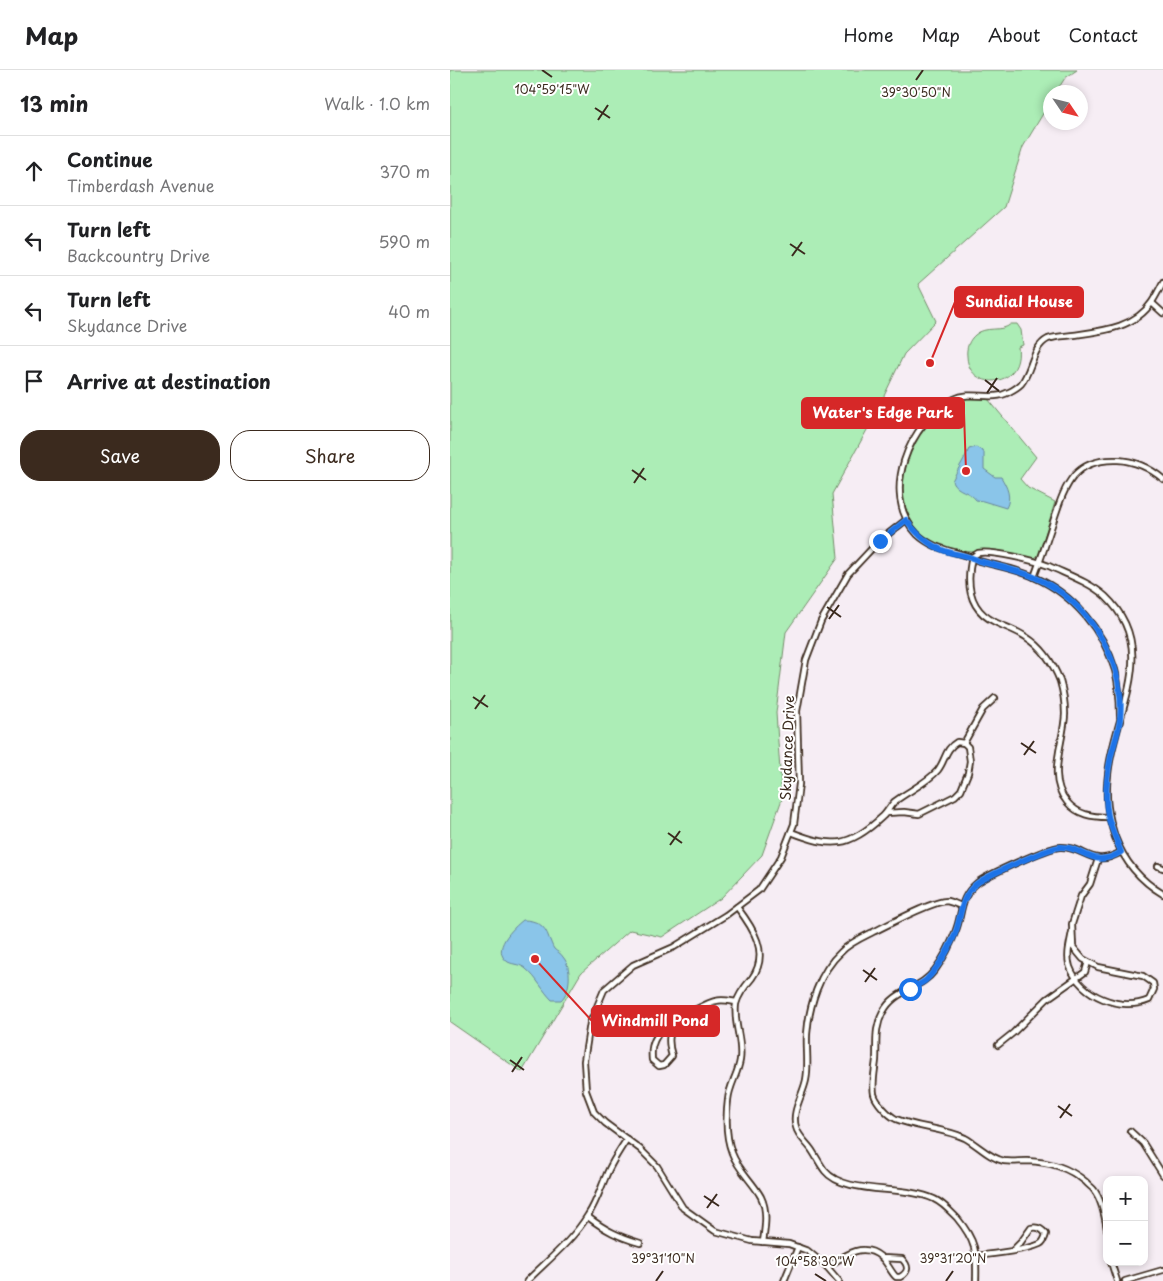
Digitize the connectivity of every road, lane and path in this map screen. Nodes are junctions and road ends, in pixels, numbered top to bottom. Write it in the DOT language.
graph roads {
  1 [pos="1163,282"];
  2 [pos="1152,303"];
  3 [pos="1163,313"];
  4 [pos="1163,479"];
  5 [pos="906,520"];
  6 [pos="972,557"];
  7 [pos="1039,562"];
  8 [pos="1034,577"];
  9 [pos="996,698"];
  10 [pos="1120,716"];
  11 [pos="964,743"];
  12 [pos="886,813"];
  13 [pos="1108,817"];
  14 [pos="791,832"];
  15 [pos="1121,852"];
  16 [pos="1098,859"];
  17 [pos="1163,894"];
  18 [pos="737,906"];
  19 [pos="961,906"];
  20 [pos="1072,932"];
  21 [pos="1088,962"];
  22 [pos="1075,977"];
  23 [pos="736,1002"];
  24 [pos="675,1022"];
  25 [pos="998,1045"];
  26 [pos="1130,1131"];
  27 [pos="627,1139"];
  28 [pos="1163,1174"];
  29 [pos="588,1217"];
  30 [pos="1106,1221"];
  31 [pos="763,1242"];
  32 [pos="640,1243"];
  33 [pos="798,1247"];
  34 [pos="1013,1250"];
  35 [pos="975,1256"];
  36 [pos="882,1258"];
  37 [pos="827,1266"];
  38 [pos="1112,1266"];
  39 [pos="1163,1270"];
  40 [pos="527,1281"];
  41 [pos="784,1281"];
  42 [pos="839,1281"];
  43 [pos="976,1281"];
  44 [pos="1117,1281"];
  45 [pos="1126,1281"];
  1 -- 2 [label="street"];
  2 -- 3 [label="street"];
  2 -- 5 [label="street"];
  4 -- 7 [label="street"];
  5 -- 6 [label="street"];
  5 -- 14 [label="street, Skydance Drive"];
  6 -- 7 [label="street"];
  6 -- 8 [label="street"];
  6 -- 13 [label="street"];
  7 -- 8 [label="street"];
  7 -- 10 [label="street"];
  8 -- 10 [label="street"];
  9 -- 11 [label="street"];
  10 -- 13 [label="street"];
  11 -- 12 [label="street"];
  11 -- 12 [label="street"];
  12 -- 14 [label="street"];
  13 -- 15 [label="street"];
  14 -- 18 [label="street, Skydance Drive"];
  15 -- 16 [label="street"];
  15 -- 17 [label="street"];
  16 -- 19 [label="street"];
  16 -- 20 [label="street"];
  18 -- 23 [label="street"];
  18 -- 27 [label="street, Skydance Drive"];
  19 -- 30 [label="street"];
  19 -- 35 [label="street"];
  20 -- 21 [label="street"];
  20 -- 22 [label="street"];
  21 -- 22 [label="street"];
  21 -- 22 [label="street"];
  22 -- 25 [label="street"];
  23 -- 24 [label="street"];
  23 -- 31 [label="street"];
  24 -- 24 [label="street"];
  26 -- 28 [label="street"];
  27 -- 29 [label="street"];
  27 -- 31 [label="street, Skydance Drive"];
  29 -- 32 [label="street"];
  29 -- 40 [label="street"];
  31 -- 33 [label="street, Skydance Drive"];
  33 -- 37 [label="street, Skydance Drive"];
  33 -- 41 [label="street"];
  34 -- 34 [label="street"];
  34 -- 35 [label="street"];
  35 -- 43 [label="street"];
  36 -- 36 [label="street"];
  36 -- 37 [label="street"];
  37 -- 42 [label="street, Skydance Drive"];
  38 -- 44 [label="street"];
  39 -- 45 [label="street"];
}
